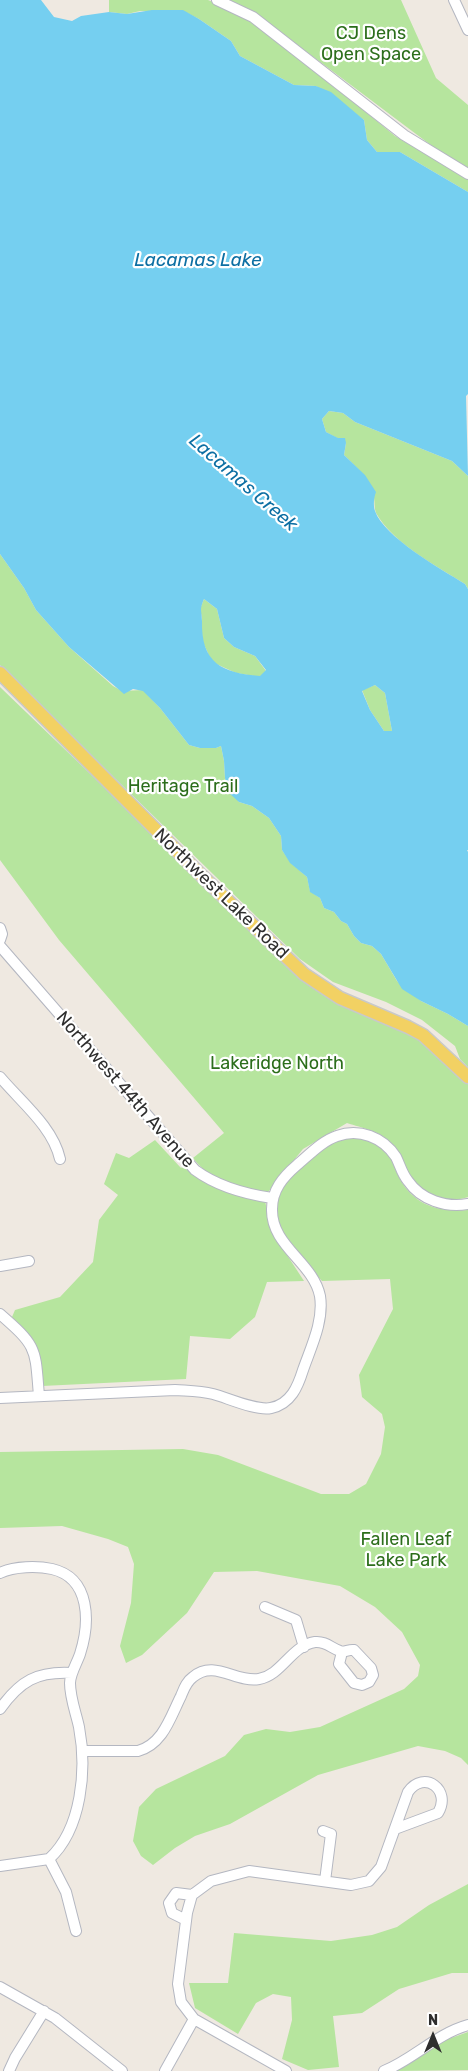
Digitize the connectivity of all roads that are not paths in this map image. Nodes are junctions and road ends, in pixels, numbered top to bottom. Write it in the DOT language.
graph roads {
  1 [pos="217,0"];
  2 [pos="454,0"];
  3 [pos="468,30"];
  4 [pos="468,174"];
  5 [pos="0,673"];
  6 [pos="0,928"];
  7 [pos="0,940"];
  8 [pos="0,946"];
  9 [pos="0,1077"];
  10 [pos="468,1077"];
  11 [pos="60,1159"];
  12 [pos="272,1198"];
  13 [pos="468,1204"];
  14 [pos="29,1261"];
  15 [pos="0,1266"];
  16 [pos="0,1314"];
  17 [pos="38,1396"];
  18 [pos="0,1398"];
  19 [pos="0,1573"];
  20 [pos="265,1607"];
  21 [pos="304,1647"];
  22 [pos="342,1652"];
  23 [pos="72,1673"];
  24 [pos="0,1709"];
  25 [pos="82,1751"];
  26 [pos="395,1829"];
  27 [pos="323,1831"];
  28 [pos="49,1859"];
  29 [pos="0,1866"];
  30 [pos="325,1881"];
  31 [pos="192,1895"];
  32 [pos="186,1920"];
  33 [pos="76,1930"];
  34 [pos="0,1988"];
  35 [pos="44,2011"];
  36 [pos="194,2019"];
  37 [pos="468,2025"];
  38 [pos="9,2071"];
  39 [pos="122,2071"];
  40 [pos="165,2071"];
  41 [pos="286,2071"];
  42 [pos="384,2071"];
  1 -- 4 [label="street"];
  2 -- 3 [label="street"];
  5 -- 10 [label="main road, Northwest Lake Road"];
  6 -- 7 [label="street"];
  8 -- 12 [label="street, Northwest 44th Avenue"];
  9 -- 11 [label="street"];
  12 -- 13 [label="street"];
  12 -- 17 [label="street"];
  14 -- 15 [label="street"];
  16 -- 17 [label="street"];
  17 -- 18 [label="street"];
  19 -- 23 [label="street"];
  20 -- 21 [label="street"];
  21 -- 22 [label="street"];
  21 -- 25 [label="street"];
  23 -- 24 [label="street"];
  23 -- 25 [label="street"];
  25 -- 28 [label="street"];
  26 -- 26 [label="street"];
  26 -- 30 [label="street"];
  27 -- 30 [label="street"];
  28 -- 29 [label="street"];
  28 -- 33 [label="street"];
  30 -- 31 [label="street"];
  31 -- 32 [label="street"];
  31 -- 32 [label="street"];
  32 -- 36 [label="street"];
  34 -- 35 [label="street"];
  35 -- 38 [label="street"];
  35 -- 39 [label="street"];
  36 -- 40 [label="street"];
  36 -- 41 [label="street"];
  37 -- 42 [label="street"];
}
